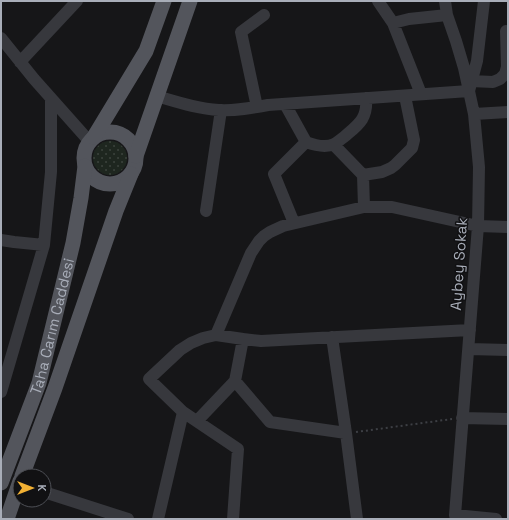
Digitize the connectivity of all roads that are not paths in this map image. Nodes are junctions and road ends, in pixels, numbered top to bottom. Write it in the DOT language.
graph roads {
  1 [pos="77,1"];
  2 [pos="190,1"];
  3 [pos="378,1"];
  4 [pos="445,1"];
  5 [pos="484,1"];
  6 [pos="162,2"];
  7 [pos="264,15"];
  8 [pos="447,15"];
  9 [pos="393,23"];
  10 [pos="506,31"];
  11 [pos="1,38"];
  12 [pos="20,62"];
  13 [pos="470,86"];
  14 [pos="421,94"];
  15 [pos="156,96"];
  16 [pos="405,96"];
  17 [pos="51,98"];
  18 [pos="366,98"];
  19 [pos="285,104"];
  20 [pos="257,107"];
  21 [pos="221,110"];
  22 [pos="508,112"];
  23 [pos="474,114"];
  24 [pos="92,140"];
  25 [pos="306,142"];
  26 [pos="334,145"];
  27 [pos="136,156"];
  28 [pos="85,166"];
  29 [pos="130,174"];
  30 [pos="363,175"];
  31 [pos="364,207"];
  32 [pos="206,211"];
  33 [pos="294,223"];
  34 [pos="478,226"];
  35 [pos="508,227"];
  36 [pos="1,240"];
  37 [pos="44,245"];
  38 [pos="470,330"];
  39 [pos="216,335"];
  40 [pos="332,337"];
  41 [pos="243,340"];
  42 [pos="469,349"];
  43 [pos="508,350"];
  44 [pos="234,381"];
  45 [pos="1,392"];
  46 [pos="183,412"];
  47 [pos="462,418"];
  48 [pos="508,419"];
  49 [pos="197,421"];
  50 [pos="346,433"];
  51 [pos="25,468"];
  52 [pos="1,483"];
  53 [pos="52,495"];
  54 [pos="12,504"];
  55 [pos="455,517"];
  56 [pos="7,519"];
  57 [pos="128,519"];
  58 [pos="158,519"];
  59 [pos="233,519"];
  60 [pos="357,519"];
  61 [pos="496,519"];
  1 -- 12 [label="street"];
  2 -- 15 [label="main road"];
  3 -- 9 [label="street"];
  4 -- 8 [label="street, Aybey Sokak"];
  5 -- 13 [label="street"];
  6 -- 24 [label="main road"];
  7 -- 20 [label="street"];
  8 -- 9 [label="street"];
  8 -- 13 [label="street, Aybey Sokak"];
  9 -- 14 [label="street"];
  10 -- 13 [label="street"];
  11 -- 12 [label="street"];
  12 -- 17 [label="street"];
  13 -- 14 [label="street"];
  13 -- 23 [label="street, Aybey Sokak"];
  14 -- 16 [label="street"];
  15 -- 21 [label="street"];
  15 -- 27 [label="main road"];
  16 -- 18 [label="street"];
  16 -- 30 [label="street"];
  17 -- 24 [label="street"];
  17 -- 37 [label="street"];
  18 -- 19 [label="street"];
  18 -- 26 [label="street"];
  19 -- 20 [label="street"];
  19 -- 25 [label="street"];
  20 -- 21 [label="street"];
  21 -- 32 [label="street"];
  22 -- 23 [label="street"];
  23 -- 34 [label="street, Aybey Sokak"];
  24 -- 27 [label="main road"];
  24 -- 28 [label="main road"];
  25 -- 26 [label="street"];
  25 -- 33 [label="street"];
  26 -- 30 [label="street"];
  27 -- 29 [label="main road"];
  28 -- 29 [label="main road"];
  28 -- 52 [label="main road, Taha Carım Caddesi"];
  29 -- 51 [label="main road, Taha Carım Caddesi"];
  30 -- 31 [label="street"];
  31 -- 33 [label="street"];
  31 -- 34 [label="street"];
  33 -- 39 [label="street"];
  34 -- 35 [label="street"];
  34 -- 38 [label="street, Aybey Sokak"];
  36 -- 37 [label="street"];
  37 -- 45 [label="street"];
  38 -- 40 [label="street"];
  38 -- 42 [label="street, Aybey Sokak"];
  39 -- 41 [label="street"];
  39 -- 46 [label="street"];
  40 -- 41 [label="street"];
  40 -- 50 [label="street"];
  41 -- 44 [label="street"];
  42 -- 43 [label="street"];
  42 -- 47 [label="street, Aybey Sokak"];
  44 -- 49 [label="street"];
  44 -- 50 [label="street"];
  46 -- 49 [label="street"];
  46 -- 58 [label="street"];
  47 -- 48 [label="street"];
  47 -- 55 [label="street, Aybey Sokak"];
  49 -- 59 [label="street"];
  50 -- 60 [label="street"];
  53 -- 57 [label="street"];
  54 -- 56 [label="main road, Taha Carım Caddesi"];
  55 -- 61 [label="street"];
}
